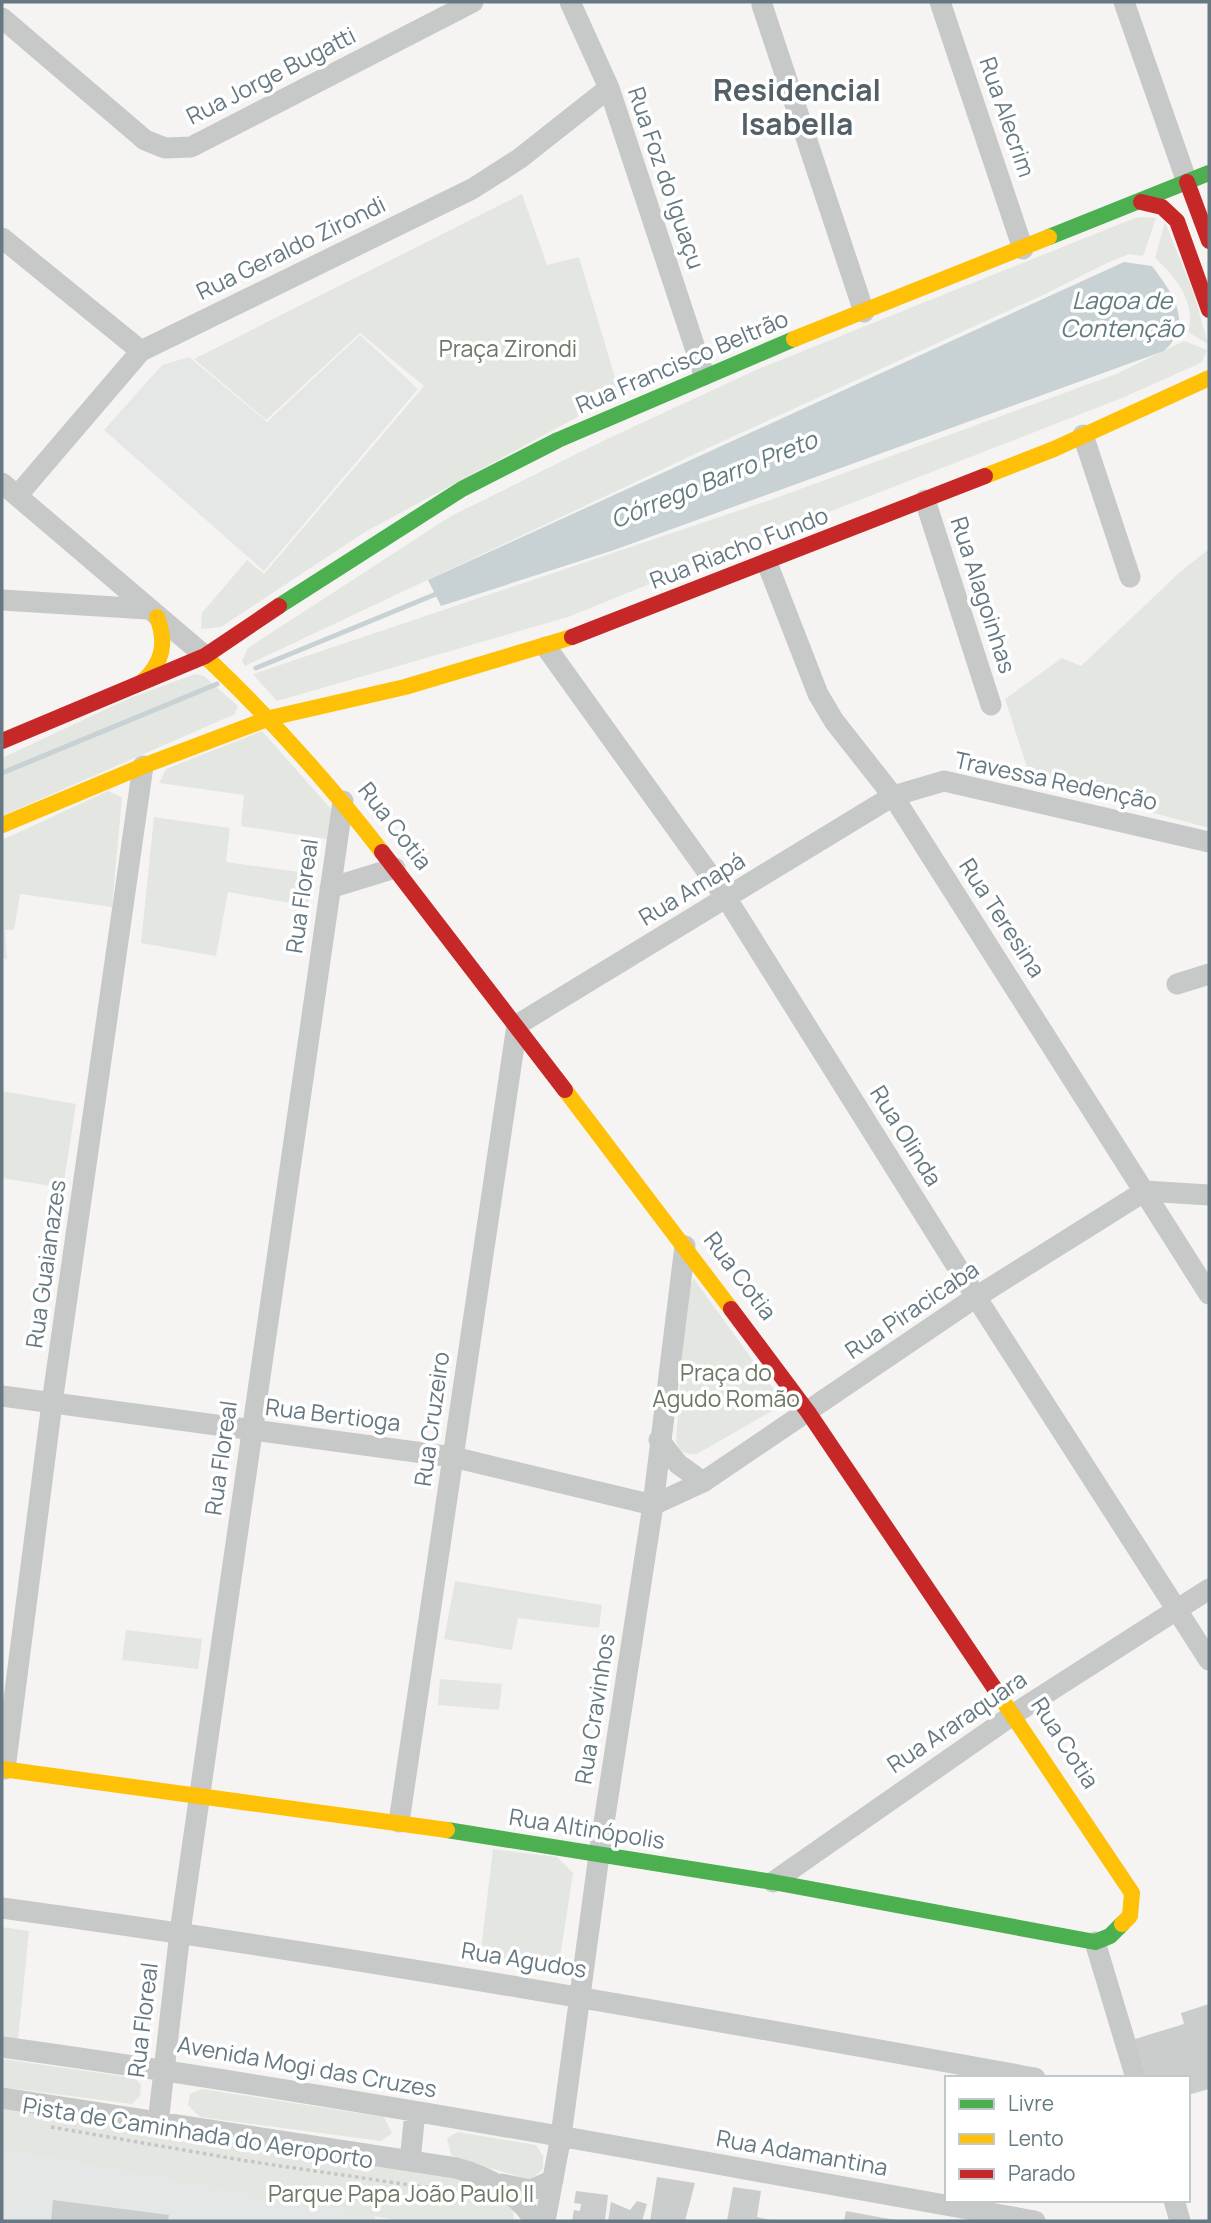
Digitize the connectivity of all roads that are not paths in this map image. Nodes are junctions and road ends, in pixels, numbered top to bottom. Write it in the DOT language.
graph roads {
  1 [pos="473,2"];
  2 [pos="570,2"];
  3 [pos="940,2"];
  4 [pos="1124,2"];
  5 [pos="762,5"];
  6 [pos="2,18"];
  7 [pos="609,88"];
  8 [pos="1209,173"];
  9 [pos="1187,182"];
  10 [pos="1141,202"];
  11 [pos="2,238"];
  12 [pos="1209,241"];
  13 [pos="1023,249"];
  14 [pos="1209,310"];
  15 [pos="863,312"];
  16 [pos="141,351"];
  17 [pos="704,375"];
  18 [pos="1209,378"];
  19 [pos="1083,435"];
  20 [pos="9,490"];
  21 [pos="925,500"];
  22 [pos="767,563"];
  23 [pos="1130,577"];
  24 [pos="2,600"];
  25 [pos="152,613"];
  26 [pos="546,647"];
  27 [pos="205,656"];
  28 [pos="142,682"];
  29 [pos="991,705"];
  30 [pos="314,708"];
  31 [pos="270,718"];
  32 [pos="2,741"];
  33 [pos="297,749"];
  34 [pos="143,766"];
  35 [pos="893,796"];
  36 [pos="343,801"];
  37 [pos="2,825"];
  38 [pos="1209,842"];
  39 [pos="395,869"];
  40 [pos="330,888"];
  41 [pos="727,899"];
  42 [pos="1209,974"];
  43 [pos="1177,984"];
  44 [pos="517,1025"];
  45 [pos="1145,1191"];
  46 [pos="1209,1195"];
  47 [pos="685,1246"];
  48 [pos="1209,1294"];
  49 [pos="976,1297"];
  50 [pos="2,1396"];
  51 [pos="52,1403"];
  52 [pos="808,1412"];
  53 [pos="251,1432"];
  54 [pos="659,1440"];
  55 [pos="453,1457"];
  56 [pos="703,1482"];
  57 [pos="653,1505"];
  58 [pos="1209,1589"];
  59 [pos="1177,1610"];
  60 [pos="1209,1660"];
  61 [pos="1014,1714"];
  62 [pos="3,1769"];
  63 [pos="200,1796"];
  64 [pos="399,1822"];
  65 [pos="599,1855"];
  66 [pos="773,1882"];
  67 [pos="2,1908"];
  68 [pos="180,1932"];
  69 [pos="1095,1942"];
  70 [pos="580,1995"];
  71 [pos="2,2047"];
  72 [pos="163,2069"];
  73 [pos="1024,2076"];
  74 [pos="1135,2076"];
  75 [pos="2,2098"];
  76 [pos="415,2112"];
  77 [pos="158,2123"];
  78 [pos="561,2136"];
  79 [pos="410,2161"];
  80 [pos="553,2180"];
  81 [pos="495,2183"];
  82 [pos="1175,2202"];
  83 [pos="543,2221"];
  84 [pos="1035,2221"];
  85 [pos="1180,2221"];
  1 -- 6 [label="street, Rua Jorge Bugatti"];
  2 -- 7 [label="street, Rua Foz do Iguaçu"];
  3 -- 13 [label="street, Rua Alecrim"];
  4 -- 9 [label="street"];
  5 -- 15 [label="street"];
  7 -- 16 [label="street, Rua Geraldo Zirondi"];
  7 -- 17 [label="street, Rua Foz do Iguaçu"];
  8 -- 9 [label="main road, Rua Francisco Beltrão"];
  9 -- 10 [label="main road, Rua Francisco Beltrão"];
  9 -- 12 [label="main road"];
  10 -- 13 [label="main road, Rua Francisco Beltrão"];
  10 -- 14 [label="main road"];
  11 -- 16 [label="street"];
  13 -- 15 [label="main road, Rua Francisco Beltrão"];
  15 -- 17 [label="main road, Rua Francisco Beltrão"];
  16 -- 20 [label="street"];
  17 -- 27 [label="main road, Rua Francisco Beltrão"];
  18 -- 19 [label="main road, Rua Riacho Fundo"];
  19 -- 21 [label="main road, Rua Riacho Fundo"];
  19 -- 23 [label="street"];
  20 -- 25 [label="street"];
  21 -- 22 [label="main road, Rua Riacho Fundo"];
  21 -- 29 [label="street, Rua Alagoinhas"];
  22 -- 26 [label="main road, Rua Riacho Fundo"];
  22 -- 35 [label="street, Rua Teresina"];
  24 -- 25 [label="street"];
  25 -- 27 [label="street"];
  25 -- 28 [label="main road"];
  26 -- 30 [label="main road, Rua Riacho Fundo"];
  26 -- 41 [label="street, Rua Olinda"];
  27 -- 28 [label="main road, Rua Francisco Beltrão"];
  27 -- 31 [label="main road, Rua Cotia"];
  28 -- 32 [label="main road, Rua Francisco Beltrão"];
  30 -- 31 [label="main road, Rua Riacho Fundo"];
  30 -- 33 [label="main road"];
  31 -- 33 [label="main road, Rua Cotia"];
  31 -- 34 [label="main road, Rua Riacho Fundo"];
  33 -- 36 [label="main road, Rua Cotia"];
  34 -- 37 [label="main road, Rua Riacho Fundo"];
  34 -- 51 [label="street, Rua Guaianazes"];
  35 -- 38 [label="street, Travessa Redenção"];
  35 -- 41 [label="street, Rua Amapá"];
  35 -- 45 [label="street, Rua Teresina"];
  36 -- 39 [label="main road, Rua Cotia"];
  36 -- 40 [label="street, Rua Floreal"];
  39 -- 40 [label="street"];
  39 -- 44 [label="main road, Rua Cotia"];
  40 -- 53 [label="street, Rua Floreal"];
  41 -- 44 [label="street, Rua Amapá"];
  41 -- 49 [label="street, Rua Olinda"];
  42 -- 43 [label="street"];
  44 -- 47 [label="main road, Rua Cotia"];
  44 -- 55 [label="street, Rua Cruzeiro"];
  45 -- 46 [label="street"];
  45 -- 48 [label="street, Rua Teresina"];
  45 -- 49 [label="street, Rua Piracicaba"];
  47 -- 52 [label="main road, Rua Cotia"];
  47 -- 54 [label="street, Rua Cravinhos"];
  49 -- 52 [label="street, Rua Piracicaba"];
  49 -- 59 [label="street, Rua Olinda"];
  50 -- 51 [label="street, Rua Bertioga"];
  51 -- 53 [label="street, Rua Bertioga"];
  51 -- 62 [label="street, Rua Guaianazes"];
  52 -- 56 [label="street, Rua Piracicaba"];
  52 -- 61 [label="main road, Rua Cotia"];
  53 -- 55 [label="street, Rua Bertioga"];
  53 -- 63 [label="street, Rua Floreal"];
  54 -- 56 [label="street"];
  54 -- 57 [label="street, Rua Cravinhos"];
  55 -- 57 [label="street, Rua Bertioga"];
  55 -- 64 [label="street, Rua Cruzeiro"];
  56 -- 57 [label="street, Rua Piracicaba"];
  57 -- 65 [label="street, Rua Cravinhos"];
  58 -- 59 [label="street, Rua Araraquara"];
  59 -- 60 [label="street, Rua Olinda"];
  59 -- 61 [label="street, Rua Araraquara"];
  61 -- 66 [label="street, Rua Araraquara"];
  61 -- 69 [label="main road, Rua Cotia"];
  62 -- 63 [label="main road, Rua Altinópolis"];
  63 -- 64 [label="main road, Rua Altinópolis"];
  63 -- 68 [label="street, Rua Floreal"];
  64 -- 65 [label="main road, Rua Altinópolis"];
  65 -- 66 [label="main road, Rua Altinópolis"];
  65 -- 70 [label="street, Rua Cravinhos"];
  66 -- 69 [label="main road, Rua Altinópolis"];
  67 -- 68 [label="street, Rua Agudos"];
  68 -- 70 [label="street, Rua Agudos"];
  68 -- 72 [label="street, Rua Floreal"];
  69 -- 74 [label="street"];
  70 -- 73 [label="street, Rua Agudos"];
  70 -- 78 [label="street, Rua Cravinhos"];
  71 -- 72 [label="street, Avenida Mogi das Cruzes"];
  72 -- 76 [label="street, Avenida Mogi das Cruzes"];
  72 -- 77 [label="street, Rua Floreal"];
  75 -- 77 [label="street"];
  76 -- 78 [label="street, Avenida Mogi das Cruzes"];
  76 -- 79 [label="street"];
  77 -- 79 [label="street"];
  78 -- 80 [label="street, Rua Cravinhos"];
  78 -- 84 [label="street, Rua Adamantina"];
  79 -- 81 [label="street"];
  80 -- 81 [label="street"];
  80 -- 83 [label="street, Rua Cravinhos"];
  81 -- 83 [label="street"];
  82 -- 85 [label="street"];
}
